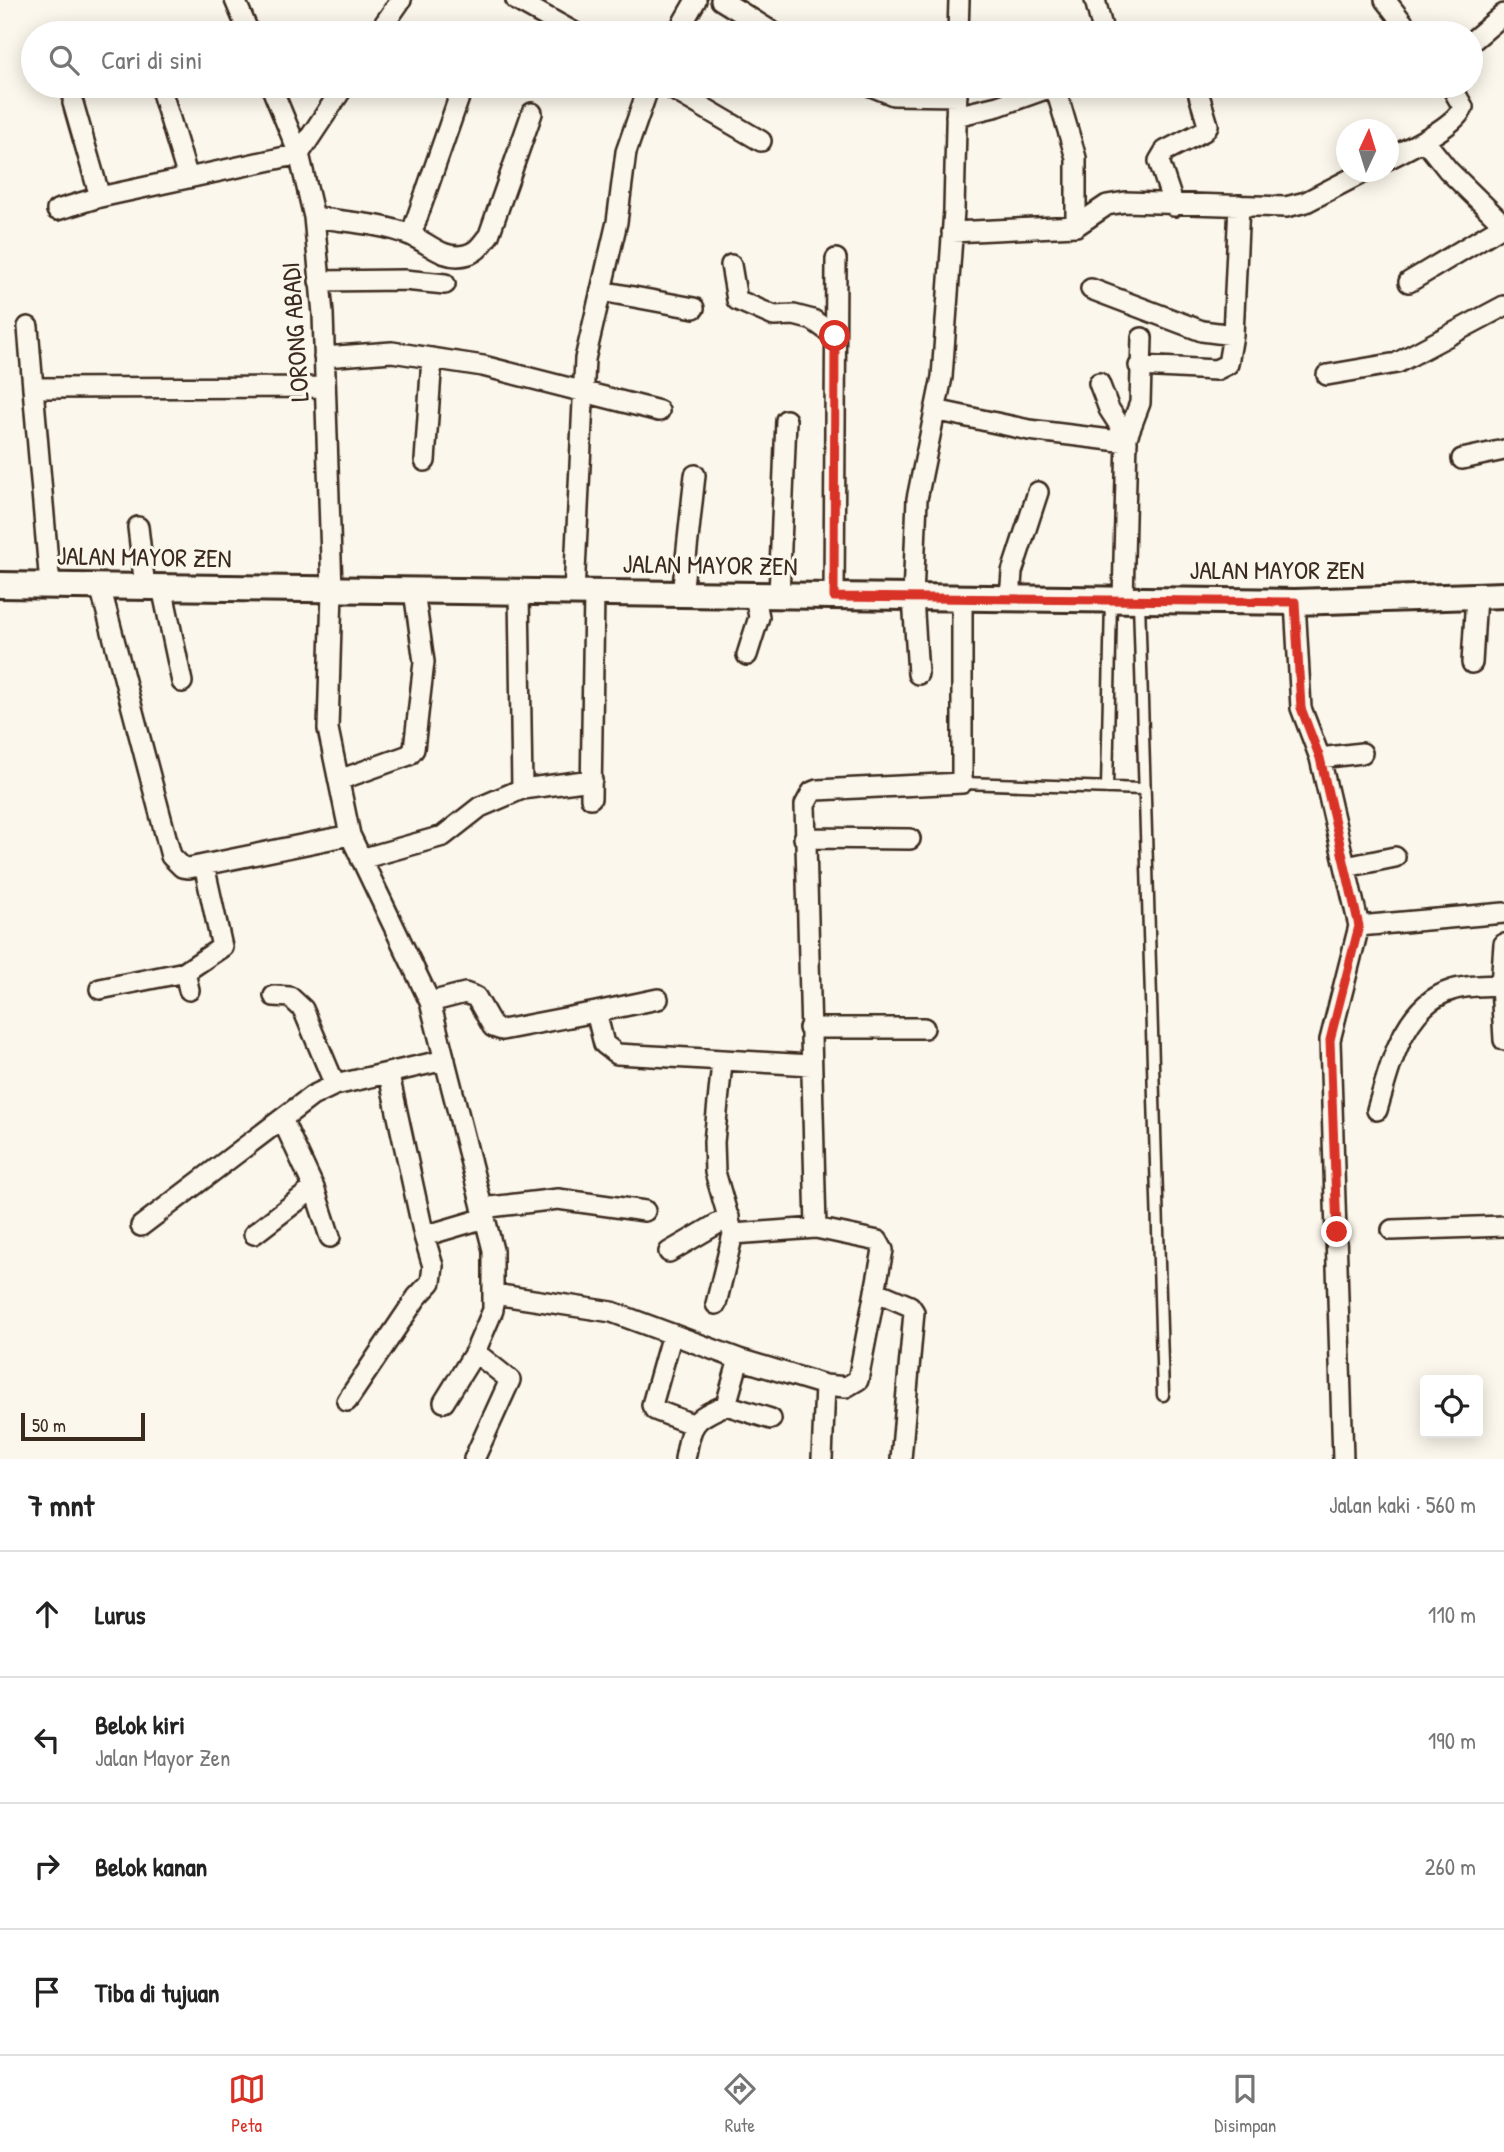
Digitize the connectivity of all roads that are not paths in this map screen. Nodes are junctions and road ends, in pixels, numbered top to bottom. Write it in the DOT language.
graph roads {
  1 [pos="235,0"];
  2 [pos="401,0"];
  3 [pos="516,0"];
  4 [pos="696,0"];
  5 [pos="721,0"];
  6 [pos="959,0"];
  7 [pos="1095,0"];
  8 [pos="1385,0"];
  9 [pos="1504,14"];
  10 [pos="244,21"];
  11 [pos="386,21"];
  12 [pos="554,21"];
  13 [pos="684,21"];
  14 [pos="755,21"];
  15 [pos="958,21"];
  16 [pos="1100,21"];
  17 [pos="1402,21"];
  18 [pos="1483,32"];
  19 [pos="164,98"];
  20 [pos="276,98"];
  21 [pos="336,98"];
  22 [pos="459,98"];
  23 [pos="645,98"];
  24 [pos="688,98"];
  25 [pos="957,98"];
  26 [pos="1020,98"];
  27 [pos="1058,98"];
  28 [pos="1200,98"];
  29 [pos="1458,98"];
  30 [pos="73,103"];
  31 [pos="532,113"];
  32 [pos="956,116"];
  33 [pos="1424,140"];
  34 [pos="761,141"];
  35 [pos="1399,153"];
  36 [pos="299,154"];
  37 [pos="188,178"];
  38 [pos="1345,182"];
  39 [pos="100,197"];
  40 [pos="1239,205"];
  41 [pos="1174,206"];
  42 [pos="57,210"];
  43 [pos="314,217"];
  44 [pos="1504,225"];
  45 [pos="1076,226"];
  46 [pos="952,232"];
  47 [pos="411,235"];
  48 [pos="836,259"];
  49 [pos="731,265"];
  50 [pos="318,281"];
  51 [pos="1409,282"];
  52 [pos="445,284"];
  53 [pos="1091,289"];
  54 [pos="601,291"];
  55 [pos="1504,306"];
  56 [pos="694,308"];
  57 [pos="28,327"];
  58 [pos="1233,335"];
  59 [pos="835,336"];
  60 [pos="1142,338"];
  61 [pos="324,357"];
  62 [pos="432,358"];
  63 [pos="1139,366"];
  64 [pos="1327,375"];
  65 [pos="1099,383"];
  66 [pos="325,387"];
  67 [pos="33,388"];
  68 [pos="584,394"];
  69 [pos="935,410"];
  70 [pos="659,411"];
  71 [pos="786,420"];
  72 [pos="1127,439"];
  73 [pos="1504,450"];
  74 [pos="1462,459"];
  75 [pos="425,461"];
  76 [pos="695,475"];
  77 [pos="1038,492"];
  78 [pos="138,527"];
  79 [pos="0,585"];
  80 [pos="50,585"];
  81 [pos="100,586"];
  82 [pos="153,587"];
  83 [pos="332,590"];
  84 [pos="414,591"];
  85 [pos="519,592"];
  86 [pos="584,593"];
  87 [pos="682,594"];
  88 [pos="1504,595"];
  89 [pos="767,596"];
  90 [pos="1476,596"];
  91 [pos="834,597"];
  92 [pos="913,598"];
  93 [pos="962,598"];
  94 [pos="1010,599"];
  95 [pos="1124,600"];
  96 [pos="1295,602"];
  97 [pos="747,654"];
  98 [pos="1472,663"];
  99 [pos="918,674"];
  100 [pos="182,682"];
  101 [pos="1362,753"];
  102 [pos="1320,758"];
  103 [pos="338,780"];
  104 [pos="962,783"];
  105 [pos="1107,788"];
  106 [pos="522,789"];
  107 [pos="1143,789"];
  108 [pos="350,835"];
  109 [pos="804,838"];
  110 [pos="910,839"];
  111 [pos="1395,856"];
  112 [pos="361,859"];
  113 [pos="204,865"];
  114 [pos="1346,867"];
  115 [pos="1504,913"];
  116 [pos="1359,926"];
  117 [pos="1504,944"];
  118 [pos="1504,953"];
  119 [pos="1501,985"];
  120 [pos="100,989"];
  121 [pos="274,996"];
  122 [pos="658,999"];
  123 [pos="430,1002"];
  124 [pos="596,1012"];
  125 [pos="809,1028"];
  126 [pos="924,1028"];
  127 [pos="1504,1040"];
  128 [pos="445,1060"];
  129 [pos="722,1063"];
  130 [pos="811,1065"];
  131 [pos="389,1075"];
  132 [pos="335,1085"];
  133 [pos="1377,1110"];
  134 [pos="282,1119"];
  135 [pos="314,1188"];
  136 [pos="645,1212"];
  137 [pos="484,1213"];
  138 [pos="731,1225"];
  139 [pos="141,1226"];
  140 [pos="1504,1226"];
  141 [pos="816,1228"];
  142 [pos="1392,1230"];
  143 [pos="254,1234"];
  144 [pos="424,1236"];
  145 [pos="330,1237"];
  146 [pos="669,1252"];
  147 [pos="875,1291"];
  148 [pos="494,1294"];
  149 [pos="716,1304"];
  150 [pos="672,1334"];
  151 [pos="475,1352"];
  152 [pos="739,1359"];
  153 [pos="825,1385"];
  154 [pos="1163,1395"];
  155 [pos="347,1401"];
  156 [pos="444,1402"];
  157 [pos="726,1405"];
  158 [pos="771,1419"];
  159 [pos="692,1424"];
  160 [pos="474,1459"];
  161 [pos="685,1459"];
  162 [pos="821,1459"];
  163 [pos="901,1459"];
  164 [pos="1343,1459"];
  1 -- 10 [label="street"];
  2 -- 11 [label="street"];
  3 -- 12 [label="street"];
  4 -- 13 [label="street"];
  5 -- 14 [label="street"];
  6 -- 15 [label="street"];
  7 -- 16 [label="street"];
  8 -- 17 [label="street"];
  9 -- 18 [label="street"];
  19 -- 37 [label="street"];
  20 -- 36 [label="street, LORONG ABADI"];
  21 -- 36 [label="street"];
  22 -- 47 [label="street"];
  23 -- 54 [label="street"];
  24 -- 34 [label="street"];
  25 -- 32 [label="street"];
  26 -- 32 [label="street"];
  27 -- 45 [label="street"];
  28 -- 41 [label="street"];
  29 -- 33 [label="street"];
  30 -- 39 [label="street"];
  31 -- 47 [label="street"];
  32 -- 46 [label="street"];
  33 -- 35 [label="street"];
  33 -- 44 [label="street"];
  36 -- 37 [label="street"];
  36 -- 43 [label="street, LORONG ABADI"];
  37 -- 39 [label="street"];
  38 -- 40 [label="street"];
  39 -- 42 [label="street"];
  40 -- 41 [label="street"];
  40 -- 58 [label="street"];
  41 -- 45 [label="street"];
  43 -- 47 [label="street"];
  43 -- 50 [label="street, LORONG ABADI"];
  44 -- 51 [label="street"];
  45 -- 46 [label="street"];
  46 -- 69 [label="street"];
  48 -- 59 [label="street"];
  49 -- 59 [label="street"];
  50 -- 52 [label="street"];
  50 -- 61 [label="street, LORONG ABADI"];
  53 -- 58 [label="street"];
  54 -- 56 [label="street"];
  54 -- 68 [label="street"];
  55 -- 64 [label="street"];
  57 -- 67 [label="street"];
  58 -- 63 [label="street"];
  59 -- 91 [label="street"];
  60 -- 63 [label="street"];
  61 -- 62 [label="street"];
  61 -- 66 [label="street, LORONG ABADI"];
  62 -- 68 [label="street"];
  62 -- 75 [label="street"];
  63 -- 72 [label="street"];
  65 -- 72 [label="street"];
  66 -- 67 [label="street"];
  66 -- 83 [label="street, LORONG ABADI"];
  67 -- 80 [label="street"];
  68 -- 70 [label="street"];
  68 -- 86 [label="street"];
  69 -- 72 [label="street"];
  69 -- 92 [label="street"];
  71 -- 89 [label="street"];
  72 -- 95 [label="street"];
  73 -- 74 [label="street"];
  76 -- 87 [label="street"];
  77 -- 94 [label="street"];
  78 -- 82 [label="street"];
  79 -- 80 [label="street, JALAN MAYOR ZEN"];
  80 -- 81 [label="street, JALAN MAYOR ZEN"];
  81 -- 82 [label="street, JALAN MAYOR ZEN"];
  81 -- 113 [label="street"];
  82 -- 83 [label="street, JALAN MAYOR ZEN"];
  82 -- 100 [label="street"];
  83 -- 84 [label="street, JALAN MAYOR ZEN"];
  83 -- 103 [label="street, LORONG ABADI"];
  84 -- 85 [label="street, JALAN MAYOR ZEN"];
  84 -- 103 [label="street"];
  85 -- 86 [label="street, JALAN MAYOR ZEN"];
  85 -- 106 [label="street"];
  86 -- 87 [label="street, JALAN MAYOR ZEN"];
  86 -- 106 [label="street"];
  87 -- 89 [label="street, JALAN MAYOR ZEN"];
  88 -- 90 [label="street, JALAN MAYOR ZEN"];
  89 -- 91 [label="street, JALAN MAYOR ZEN"];
  89 -- 97 [label="street"];
  90 -- 96 [label="street, JALAN MAYOR ZEN"];
  90 -- 98 [label="street"];
  91 -- 92 [label="street, JALAN MAYOR ZEN"];
  92 -- 93 [label="street, JALAN MAYOR ZEN"];
  92 -- 99 [label="street"];
  93 -- 94 [label="street, JALAN MAYOR ZEN"];
  93 -- 104 [label="street"];
  94 -- 95 [label="street, JALAN MAYOR ZEN"];
  95 -- 96 [label="street, JALAN MAYOR ZEN"];
  95 -- 105 [label="lane"];
  95 -- 107 [label="lane"];
  96 -- 102 [label="street"];
  101 -- 102 [label="street"];
  102 -- 114 [label="street"];
  103 -- 108 [label="street, LORONG ABADI"];
  104 -- 105 [label="lane"];
  104 -- 109 [label="street"];
  105 -- 107 [label="lane"];
  106 -- 112 [label="street"];
  107 -- 154 [label="lane"];
  108 -- 112 [label="street, LORONG ABADI"];
  108 -- 113 [label="street"];
  109 -- 110 [label="street"];
  109 -- 125 [label="street"];
  111 -- 114 [label="street"];
  112 -- 123 [label="street, LORONG ABADI"];
  113 -- 120 [label="street"];
  114 -- 116 [label="street"];
  115 -- 116 [label="street"];
  116 -- 164 [label="street"];
  117 -- 118 [label="street"];
  118 -- 119 [label="street"];
  119 -- 127 [label="street"];
  119 -- 133 [label="street"];
  121 -- 132 [label="street"];
  122 -- 124 [label="street"];
  123 -- 124 [label="street"];
  123 -- 128 [label="street, LORONG ABADI"];
  124 -- 129 [label="street"];
  125 -- 126 [label="street"];
  125 -- 130 [label="street"];
  128 -- 131 [label="street"];
  128 -- 137 [label="street, LORONG ABADI"];
  129 -- 130 [label="street"];
  129 -- 138 [label="street"];
  130 -- 141 [label="street"];
  131 -- 132 [label="street"];
  131 -- 144 [label="street"];
  132 -- 134 [label="street"];
  134 -- 135 [label="street"];
  134 -- 139 [label="street"];
  135 -- 143 [label="street"];
  135 -- 145 [label="street"];
  136 -- 137 [label="street"];
  137 -- 144 [label="street"];
  137 -- 148 [label="street, LORONG ABADI"];
  138 -- 141 [label="street"];
  138 -- 146 [label="street"];
  138 -- 149 [label="street"];
  140 -- 142 [label="street"];
  141 -- 147 [label="street"];
  144 -- 155 [label="street"];
  147 -- 153 [label="street"];
  147 -- 163 [label="street"];
  148 -- 150 [label="street"];
  148 -- 151 [label="street, LORONG ABADI"];
  150 -- 152 [label="street"];
  150 -- 159 [label="street"];
  151 -- 156 [label="street, LORONG ABADI"];
  151 -- 160 [label="street"];
  152 -- 153 [label="street"];
  152 -- 157 [label="street"];
  153 -- 162 [label="street"];
  157 -- 158 [label="street"];
  157 -- 159 [label="street"];
  159 -- 161 [label="street"];
}
